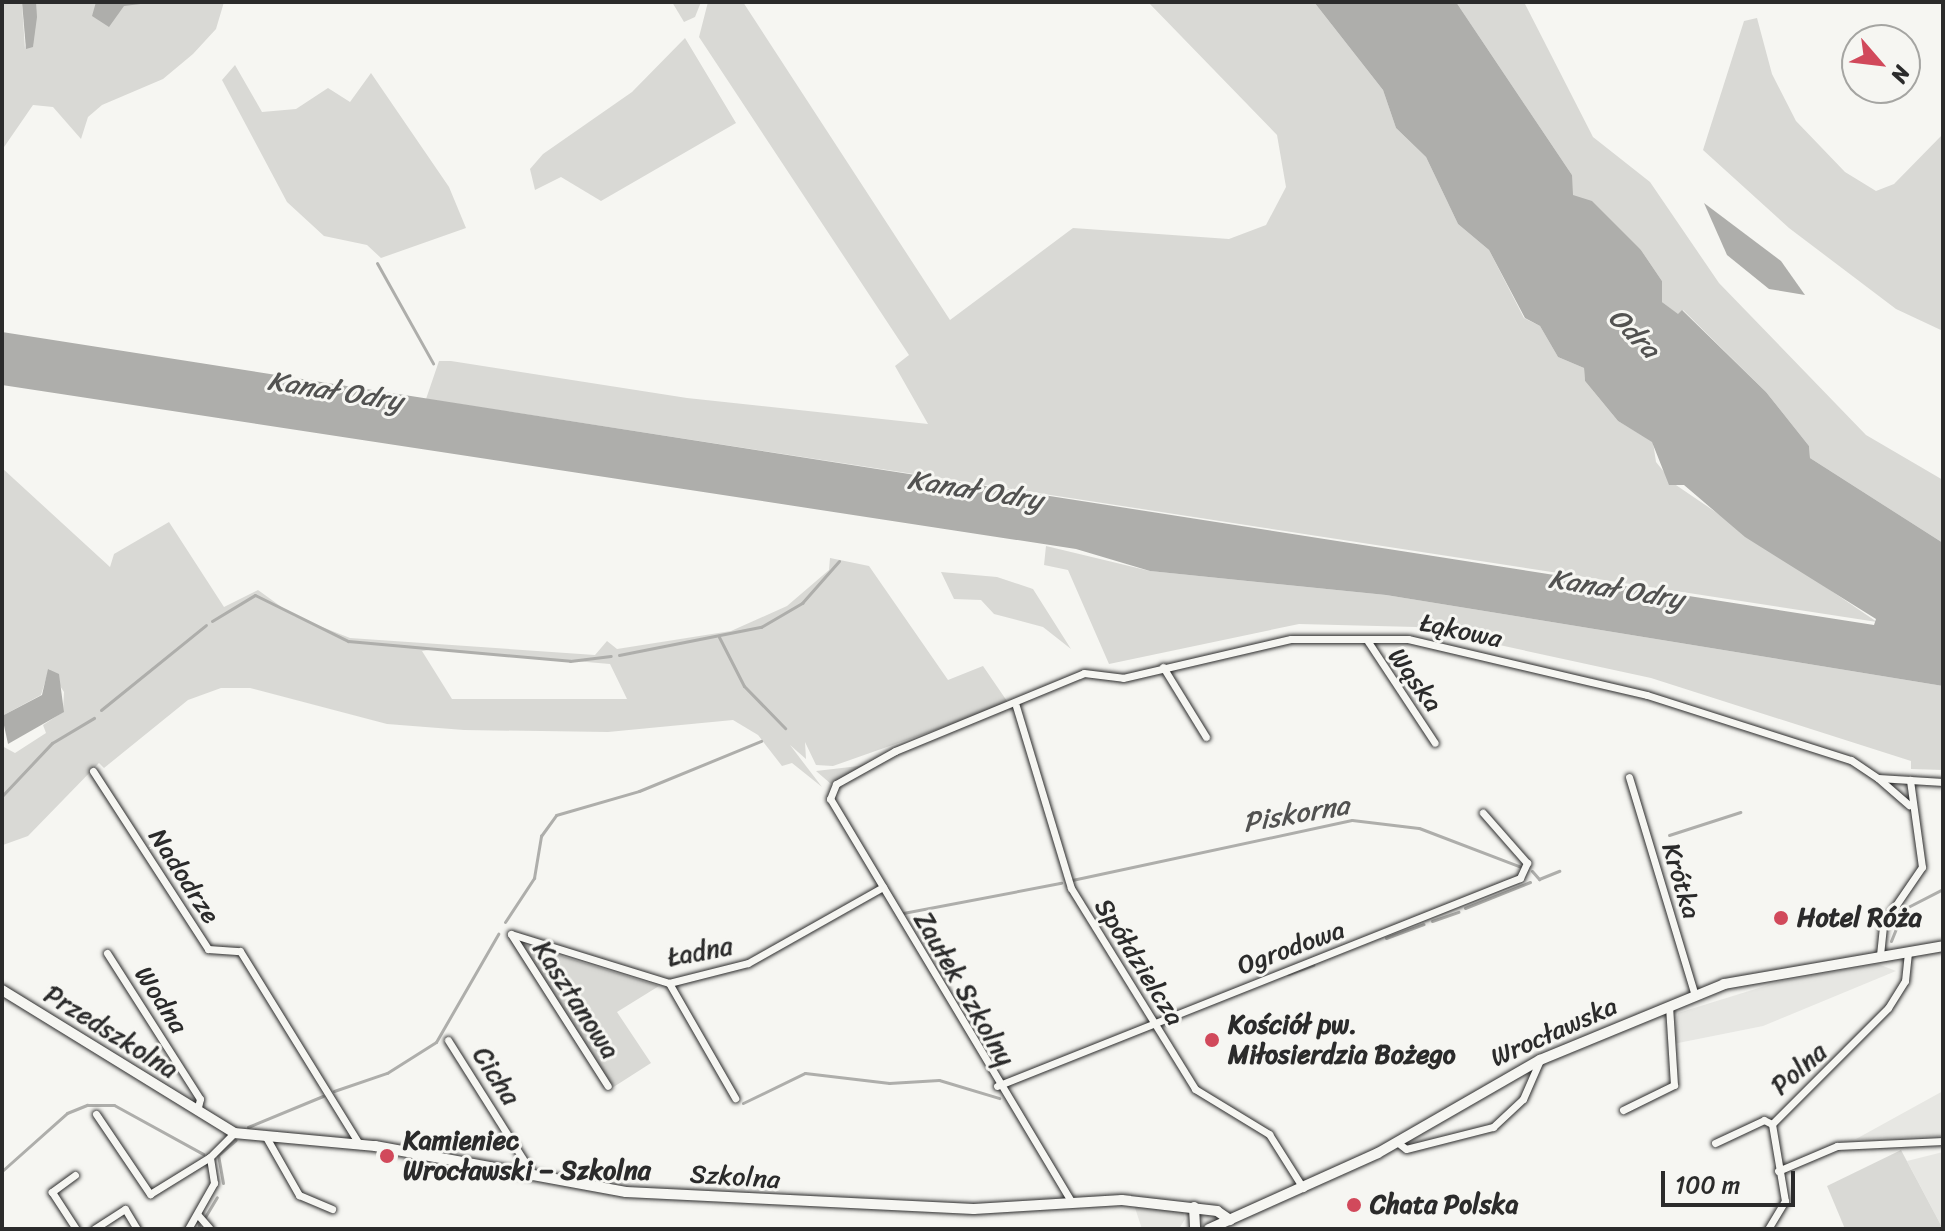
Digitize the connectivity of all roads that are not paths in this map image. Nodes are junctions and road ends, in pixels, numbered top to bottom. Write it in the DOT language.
graph roads {
  1 [pos="1367,640"];
  2 [pos="1163,667"];
  3 [pos="1016,706"];
  4 [pos="1206,737"];
  5 [pos="1435,743"];
  6 [pos="93,771"];
  7 [pos="1629,777"];
  8 [pos="1878,778"];
  9 [pos="1910,780"];
  10 [pos="1943,782"];
  11 [pos="829,793"];
  12 [pos="1910,805"];
  13 [pos="1483,813"];
  14 [pos="883,887"];
  15 [pos="511,934"];
  16 [pos="1943,946"];
  17 [pos="1908,951"];
  18 [pos="107,953"];
  19 [pos="1880,955"];
  20 [pos="669,983"];
  21 [pos="2,990"];
  22 [pos="1695,996"];
  23 [pos="1669,1006"];
  24 [pos="1154,1026"];
  25 [pos="448,1040"];
  26 [pos="1540,1060"];
  27 [pos="608,1086"];
  28 [pos="997,1086"];
  29 [pos="735,1098"];
  30 [pos="1623,1110"];
  31 [pos="197,1111"];
  32 [pos="96,1114"];
  33 [pos="1772,1124"];
  34 [pos="234,1133"];
  35 [pos="266,1137"];
  36 [pos="1943,1141"];
  37 [pos="1397,1142"];
  38 [pos="1715,1143"];
  39 [pos="360,1145"];
  40 [pos="210,1157"];
  41 [pos="1778,1171"];
  42 [pos="75,1175"];
  43 [pos="533,1175"];
  44 [pos="1303,1188"];
  45 [pos="1071,1201"];
  46 [pos="1194,1207"];
  47 [pos="332,1209"];
  48 [pos="198,1215"];
  49 [pos="1230,1220"];
  50 [pos="76,1229"];
  51 [pos="94,1229"];
  52 [pos="137,1229"];
  53 [pos="188,1229"];
  54 [pos="210,1229"];
  55 [pos="1195,1229"];
  56 [pos="1209,1229"];
  57 [pos="1768,1229"];
  1 -- 2 [label="street, Łąkowa"];
  1 -- 5 [label="street, Wąska"];
  1 -- 8 [label="street, Łąkowa"];
  2 -- 3 [label="street, Łąkowa"];
  2 -- 4 [label="street"];
  3 -- 11 [label="street, Łąkowa"];
  3 -- 24 [label="street, Spółdzielcza"];
  6 -- 39 [label="street, Nadodrze"];
  7 -- 22 [label="street, Krótka"];
  8 -- 9 [label="street, Łąkowa"];
  8 -- 12 [label="street"];
  9 -- 10 [label="street, Łąkowa"];
  9 -- 12 [label="street"];
  11 -- 14 [label="street, Zaułek Szkolny"];
  12 -- 19 [label="street"];
  13 -- 24 [label="street, Ogrodowa"];
  14 -- 20 [label="street, Ładna"];
  14 -- 28 [label="street, Zaułek Szkolny"];
  15 -- 20 [label="street, Ładna"];
  15 -- 27 [label="street, Kasztanowa"];
  16 -- 17 [label="street, Wrocławska"];
  17 -- 19 [label="street, Wrocławska"];
  17 -- 33 [label="street, Polna"];
  18 -- 31 [label="street, Wodna"];
  19 -- 22 [label="street, Wrocławska"];
  20 -- 29 [label="street"];
  21 -- 31 [label="street, Przedszkolna"];
  22 -- 23 [label="street, Wrocławska"];
  23 -- 26 [label="street, Wrocławska"];
  23 -- 30 [label="street"];
  24 -- 28 [label="street, Ogrodowa"];
  24 -- 44 [label="street, Spółdzielcza"];
  25 -- 43 [label="street, Cicha"];
  26 -- 37 [label="street, Wrocławska"];
  26 -- 37 [label="street"];
  28 -- 45 [label="street, Zaułek Szkolny"];
  31 -- 34 [label="street, Szkolna"];
  32 -- 40 [label="street"];
  33 -- 38 [label="street"];
  33 -- 41 [label="street, Polna"];
  34 -- 35 [label="street, Szkolna"];
  34 -- 40 [label="street"];
  35 -- 39 [label="street, Szkolna"];
  35 -- 47 [label="street"];
  36 -- 41 [label="street"];
  37 -- 44 [label="street, Wrocławska"];
  39 -- 43 [label="street, Szkolna"];
  40 -- 48 [label="street"];
  41 -- 57 [label="street, Polna"];
  42 -- 50 [label="street"];
  43 -- 45 [label="street, Szkolna"];
  44 -- 49 [label="street, Wrocławska"];
  45 -- 46 [label="street, Szkolna"];
  46 -- 49 [label="street, Szkolna"];
  46 -- 55 [label="street"];
  48 -- 53 [label="street"];
  48 -- 54 [label="street"];
  49 -- 56 [label="street, Wrocławska"];
  51 -- 52 [label="street"];
}
